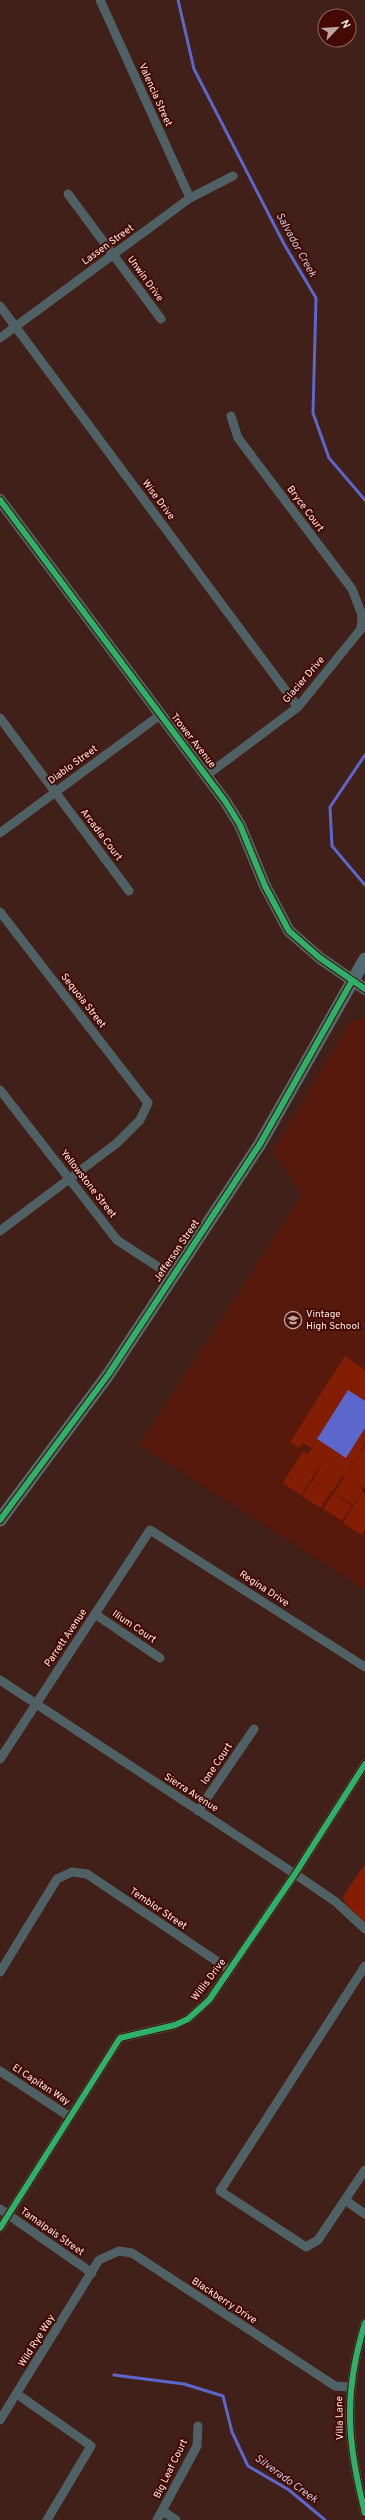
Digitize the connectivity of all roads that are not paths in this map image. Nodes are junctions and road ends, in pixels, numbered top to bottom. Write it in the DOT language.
graph roads {
  1 [pos="100,0"];
  2 [pos="234,176"];
  3 [pos="68,194"];
  4 [pos="190,198"];
  5 [pos="114,254"];
  6 [pos="0,306"];
  7 [pos="162,319"];
  8 [pos="16,326"];
  9 [pos="0,338"];
  10 [pos="231,416"];
  11 [pos="0,500"];
  12 [pos="362,615"];
  13 [pos="298,707"];
  14 [pos="160,715"];
  15 [pos="0,718"];
  16 [pos="207,775"];
  17 [pos="55,792"];
  18 [pos="0,833"];
  19 [pos="129,891"];
  20 [pos="0,912"];
  21 [pos="365,959"];
  22 [pos="352,981"];
  23 [pos="365,989"];
  24 [pos="0,1090"];
  25 [pos="70,1178"];
  26 [pos="0,1231"];
  27 [pos="172,1276"];
  28 [pos="0,1520"];
  29 [pos="150,1530"];
  30 [pos="95,1614"];
  31 [pos="160,1658"];
  32 [pos="365,1667"];
  33 [pos="0,1680"];
  34 [pos="35,1705"];
  35 [pos="254,1729"];
  36 [pos="0,1759"];
  37 [pos="365,1764"];
  38 [pos="198,1811"];
  39 [pos="295,1874"];
  40 [pos="365,1928"];
  41 [pos="365,1966"];
  42 [pos="230,1970"];
  43 [pos="0,1972"];
  44 [pos="0,2072"];
  45 [pos="70,2117"];
  46 [pos="365,2170"];
  47 [pos="345,2200"];
  48 [pos="0,2209"];
  49 [pos="365,2214"];
  50 [pos="8,2215"];
  51 [pos="0,2228"];
  52 [pos="92,2273"];
  53 [pos="365,2323"];
  54 [pos="349,2387"];
  55 [pos="17,2394"];
  56 [pos="0,2420"];
  57 [pos="198,2426"];
  58 [pos="163,2511"];
  59 [pos="365,2513"];
  60 [pos="47,2520"];
  61 [pos="157,2520"];
  62 [pos="176,2520"];
  1 -- 4 [label="street, Valencia Street"];
  2 -- 4 [label="street, Lassen Street"];
  3 -- 5 [label="street, Unwin Drive"];
  4 -- 5 [label="street, Lassen Street"];
  5 -- 7 [label="street, Unwin Drive"];
  5 -- 8 [label="street, Lassen Street"];
  6 -- 8 [label="street, Wise Drive"];
  8 -- 9 [label="street, Lassen Street"];
  8 -- 13 [label="street, Wise Drive"];
  10 -- 12 [label="street, Bryce Court"];
  11 -- 14 [label="street, Trower Avenue"];
  12 -- 13 [label="street, Glacier Drive"];
  13 -- 16 [label="street, Glacier Drive"];
  14 -- 16 [label="street, Trower Avenue"];
  14 -- 17 [label="street, Diablo Street"];
  15 -- 17 [label="street, Arcadia Court"];
  16 -- 22 [label="street, Trower Avenue"];
  17 -- 18 [label="street, Diablo Street"];
  17 -- 19 [label="street, Arcadia Court"];
  20 -- 25 [label="street, Sequoia Street"];
  21 -- 22 [label="main road, Jefferson Street"];
  22 -- 23 [label="street, Trower Avenue"];
  22 -- 27 [label="main road, Jefferson Street"];
  24 -- 25 [label="street, Yellowstone Street"];
  25 -- 26 [label="street"];
  25 -- 27 [label="street, Yellowstone Street"];
  27 -- 28 [label="main road, Jefferson Street"];
  29 -- 30 [label="street, Parrett Avenue"];
  29 -- 32 [label="street, Regina Drive"];
  30 -- 31 [label="street, Ilium Court"];
  30 -- 34 [label="street, Parrett Avenue"];
  33 -- 34 [label="street, Sierra Avenue"];
  34 -- 36 [label="street, Parrett Avenue"];
  34 -- 38 [label="street, Sierra Avenue"];
  35 -- 38 [label="street, Ione Court"];
  37 -- 39 [label="street, Willis Drive"];
  38 -- 39 [label="street, Sierra Avenue"];
  39 -- 40 [label="street, Sierra Avenue"];
  39 -- 42 [label="street, Willis Drive"];
  41 -- 47 [label="street"];
  42 -- 43 [label="street, Temblor Street"];
  42 -- 45 [label="street, Willis Drive"];
  44 -- 45 [label="street, El Capitan Way"];
  45 -- 50 [label="street, Willis Drive"];
  46 -- 47 [label="street"];
  47 -- 49 [label="street"];
  48 -- 50 [label="street, Tamalpais Street"];
  50 -- 51 [label="street, Willis Drive"];
  50 -- 52 [label="street, Tamalpais Street"];
  52 -- 54 [label="street, Blackberry Drive"];
  52 -- 55 [label="street, Wild Rye Way"];
  53 -- 54 [label="street, Villa Lane"];
  54 -- 59 [label="street, Villa Lane"];
  55 -- 56 [label="street, Wild Rye Way"];
  55 -- 60 [label="street"];
  57 -- 58 [label="street, Big Leaf Court"];
  58 -- 61 [label="street, Big Leaf Court"];
  58 -- 62 [label="street"];
}
